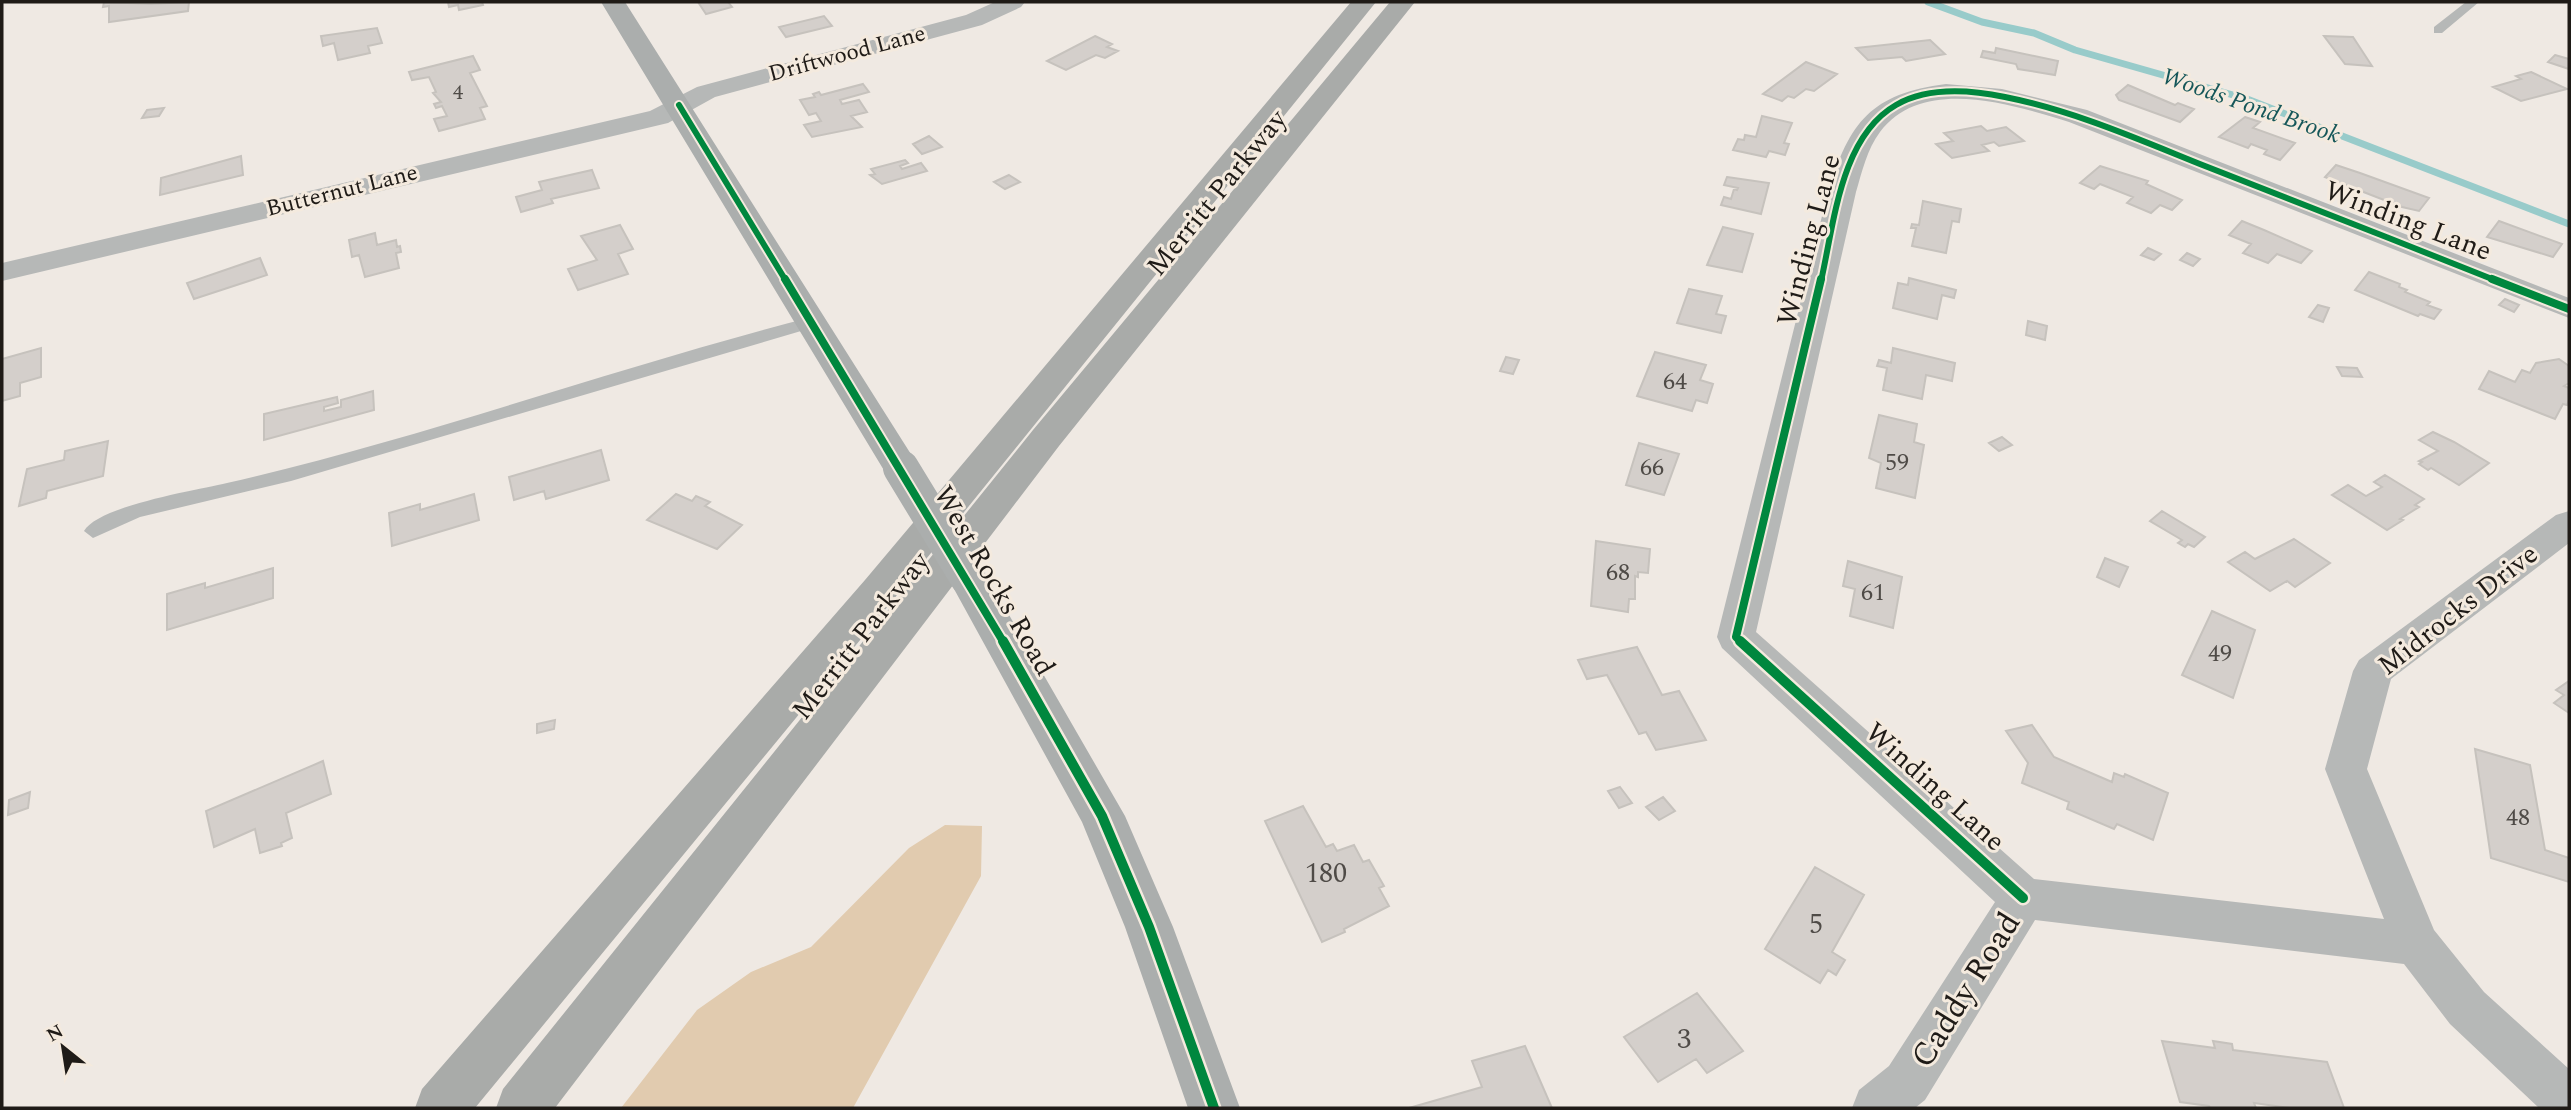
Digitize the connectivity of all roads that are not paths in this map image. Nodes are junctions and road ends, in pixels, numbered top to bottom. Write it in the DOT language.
graph roads {
  1 [pos="614,2"];
  2 [pos="1013,2"];
  3 [pos="1364,2"];
  4 [pos="1403,2"];
  5 [pos="2473,2"];
  6 [pos="2438,30"];
  7 [pos="679,105"];
  8 [pos="2,272"];
  9 [pos="2569,309"];
  10 [pos="812,322"];
  11 [pos="2569,524"];
  12 [pos="93,530"];
  13 [pos="2024,898"];
  14 [pos="2417,944"];
  15 [pos="2569,1102"];
  16 [pos="442,1108"];
  17 [pos="522,1108"];
  18 [pos="1214,1108"];
  19 [pos="1877,1108"];
  1 -- 7 [label="main road, West Rocks Road"];
  2 -- 7 [label="street, Driftwood Lane"];
  3 -- 16 [label="highway, Merritt Parkway"];
  4 -- 17 [label="highway, Merritt Parkway"];
  5 -- 6 [label="lane"];
  7 -- 8 [label="street, Butternut Lane"];
  7 -- 10 [label="main road, West Rocks Road"];
  9 -- 13 [label="street, Winding Lane"];
  10 -- 12 [label="lane"];
  10 -- 18 [label="main road, West Rocks Road, bridge"];
  11 -- 14 [label="street, Midrocks Drive"];
  13 -- 14 [label="street"];
  13 -- 19 [label="street, Caddy Road"];
  14 -- 15 [label="street, Midrocks Drive"];
}
